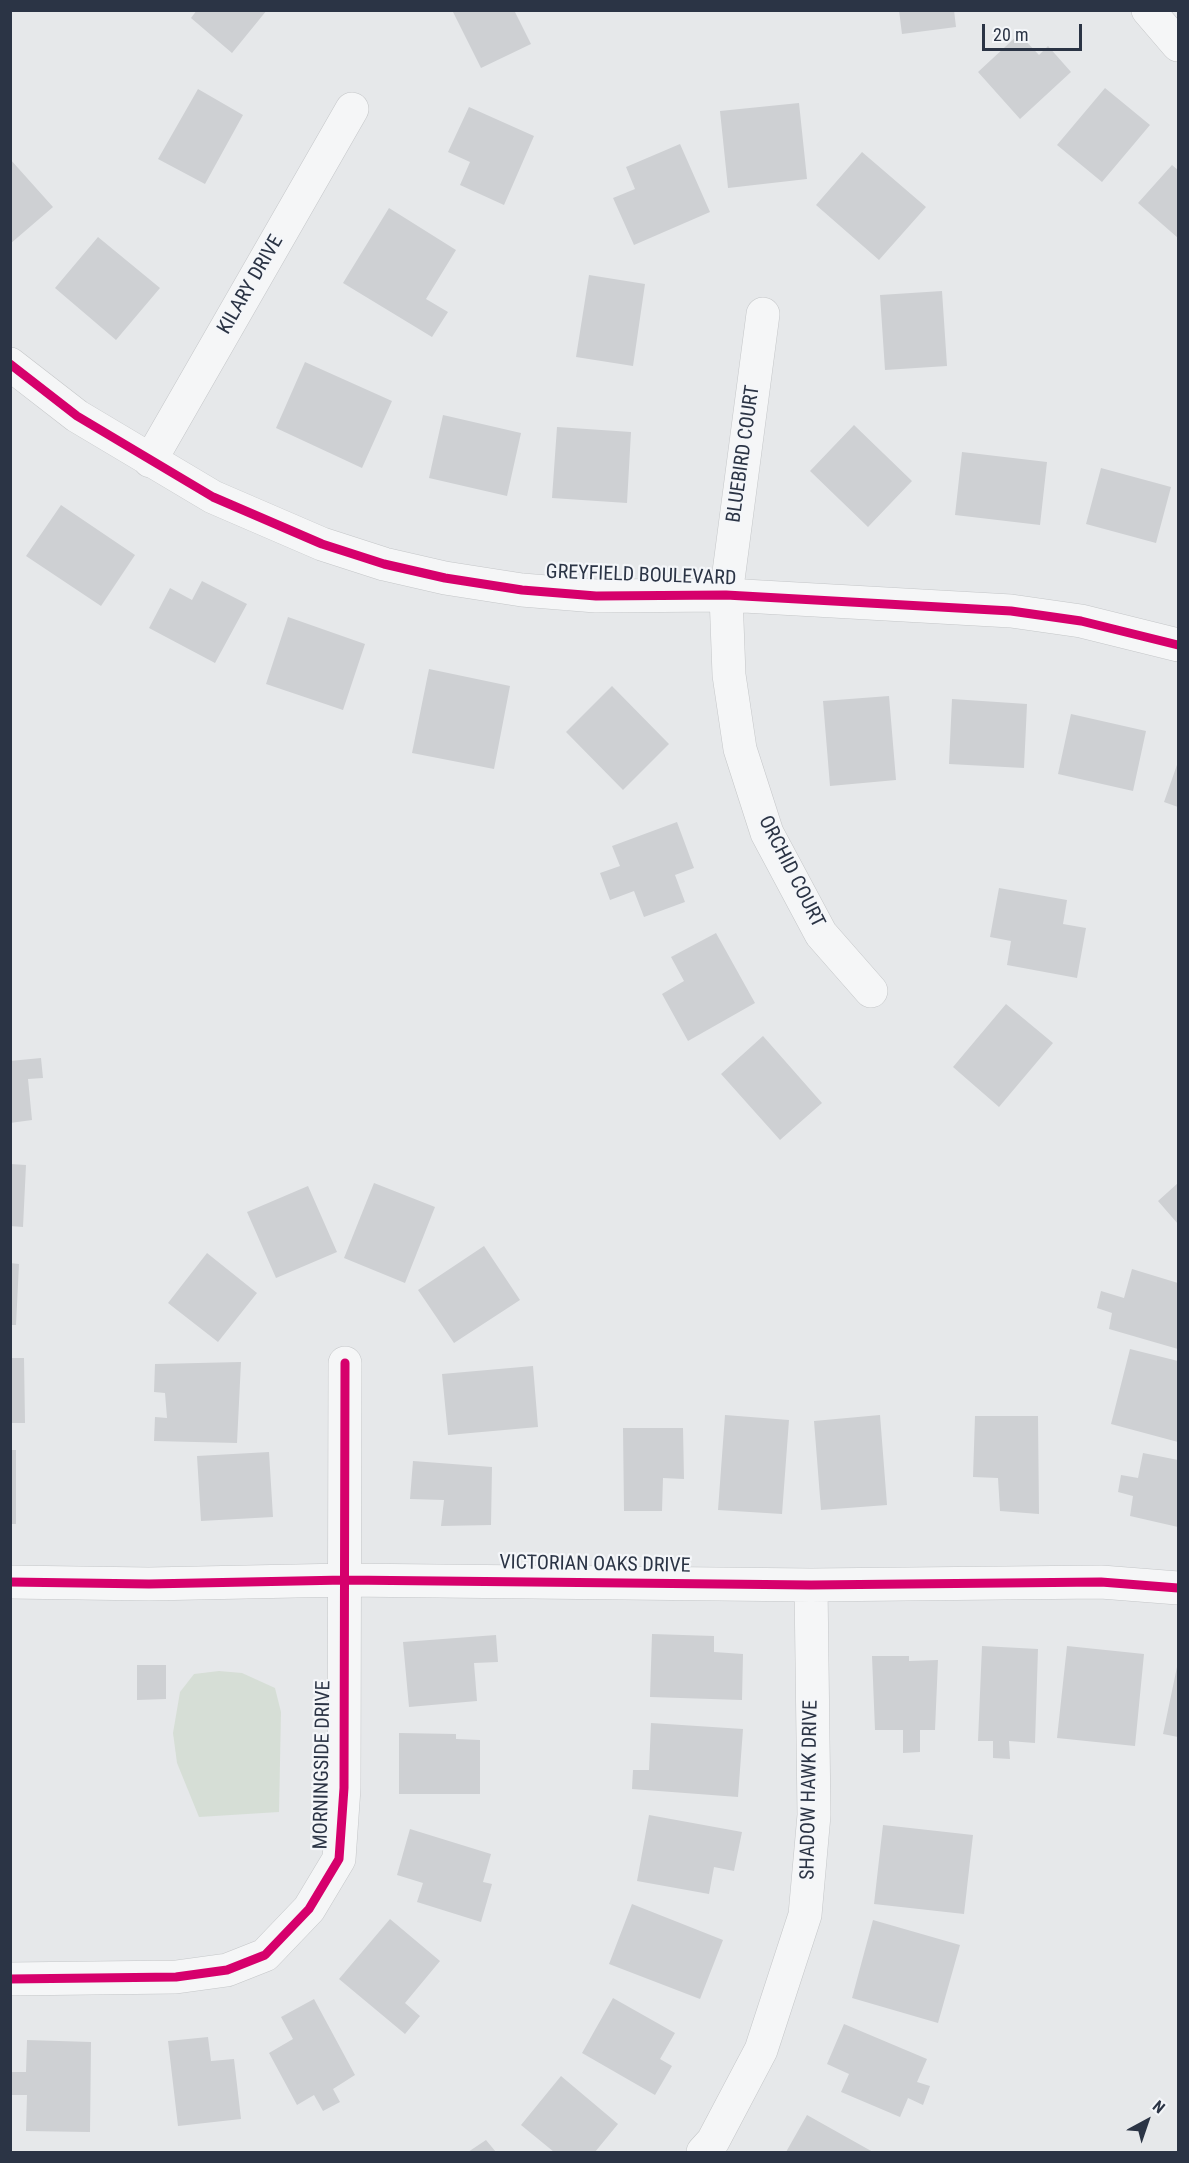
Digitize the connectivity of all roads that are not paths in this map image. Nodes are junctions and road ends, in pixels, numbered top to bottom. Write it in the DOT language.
graph roads {
  1 [pos="1148,10"];
  2 [pos="1179,45"];
  3 [pos="352,109"];
  4 [pos="763,314"];
  5 [pos="10,364"];
  6 [pos="150,461"];
  7 [pos="726,595"];
  8 [pos="1179,645"];
  9 [pos="871,991"];
  10 [pos="345,1363"];
  11 [pos="345,1580"];
  12 [pos="10,1581"];
  13 [pos="812,1585"];
  14 [pos="1179,1588"];
  15 [pos="10,1979"];
  16 [pos="703,2152"];
  1 -- 2 [label="street"];
  3 -- 6 [label="street, KILARY DRIVE"];
  4 -- 7 [label="street, BLUEBIRD COURT"];
  5 -- 6 [label="street, GREYFIELD BOULEVARD"];
  6 -- 7 [label="street, GREYFIELD BOULEVARD"];
  7 -- 8 [label="street, GREYFIELD BOULEVARD"];
  7 -- 9 [label="street, ORCHID COURT"];
  10 -- 11 [label="street, MORNINGSIDE DRIVE"];
  11 -- 12 [label="street, VICTORIAN OAKS DRIVE"];
  11 -- 13 [label="street, VICTORIAN OAKS DRIVE"];
  11 -- 15 [label="street, MORNINGSIDE DRIVE"];
  13 -- 14 [label="street, VICTORIAN OAKS DRIVE"];
  13 -- 16 [label="street, SHADOW HAWK DRIVE"];
}
